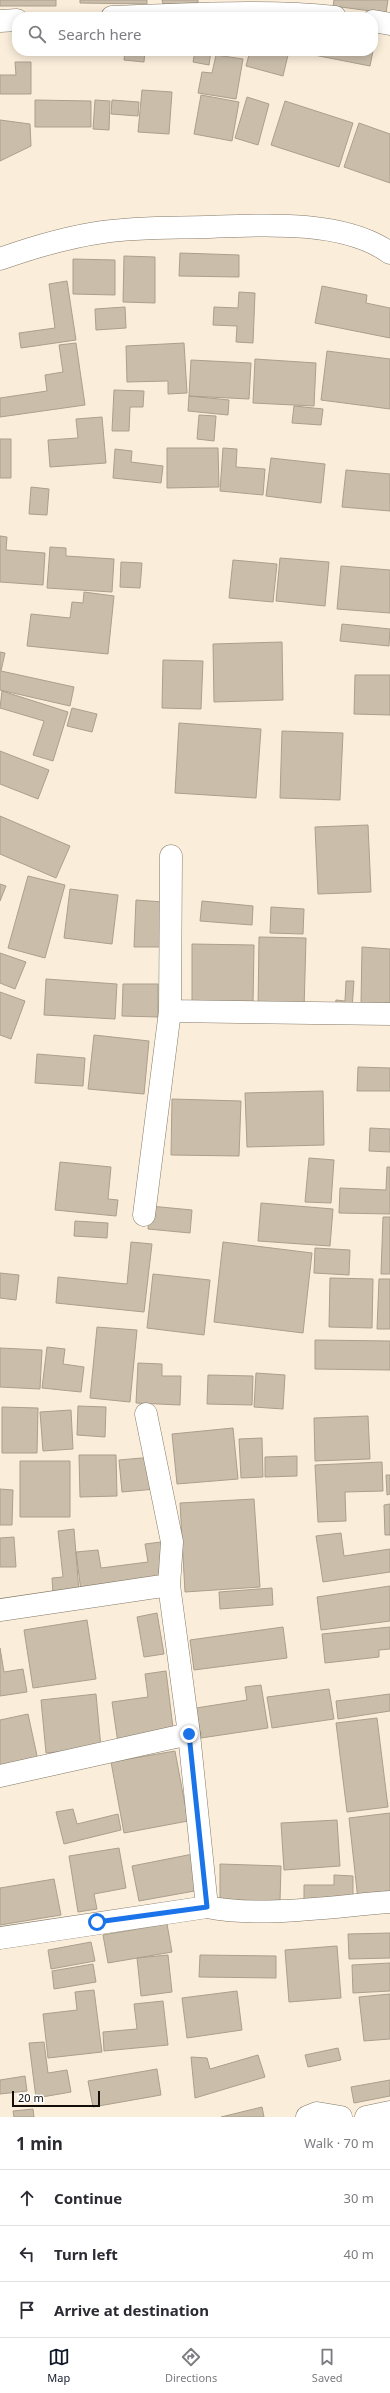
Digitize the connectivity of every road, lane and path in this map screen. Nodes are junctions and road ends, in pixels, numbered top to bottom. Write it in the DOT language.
graph roads {
  1 [pos="249,12"];
  2 [pos="295,12"];
  3 [pos="12,20"];
  4 [pos="0,21"];
  5 [pos="378,22"];
  6 [pos="390,24"];
  7 [pos="390,252"];
  8 [pos="0,259"];
  9 [pos="171,856"];
  10 [pos="170,1011"];
  11 [pos="390,1014"];
  12 [pos="144,1215"];
  13 [pos="146,1414"];
  14 [pos="169,1584"];
  15 [pos="0,1610"];
  16 [pos="189,1734"];
  17 [pos="0,1776"];
  18 [pos="390,1902"];
  19 [pos="207,1907"];
  20 [pos="0,1938"];
  21 [pos="390,2112"];
  22 [pos="314,2116"];
  23 [pos="341,2117"];
  24 [pos="366,2117"];
  1 -- 2 [label="street"];
  3 -- 4 [label="street"];
  5 -- 6 [label="street"];
  7 -- 8 [label="street"];
  9 -- 10 [label="street"];
  10 -- 11 [label="street"];
  10 -- 12 [label="street"];
  13 -- 14 [label="street"];
  14 -- 15 [label="street"];
  14 -- 16 [label="street"];
  16 -- 17 [label="street"];
  16 -- 19 [label="street"];
  18 -- 19 [label="street"];
  19 -- 20 [label="street"];
  21 -- 24 [label="street"];
  22 -- 23 [label="street"];
}
